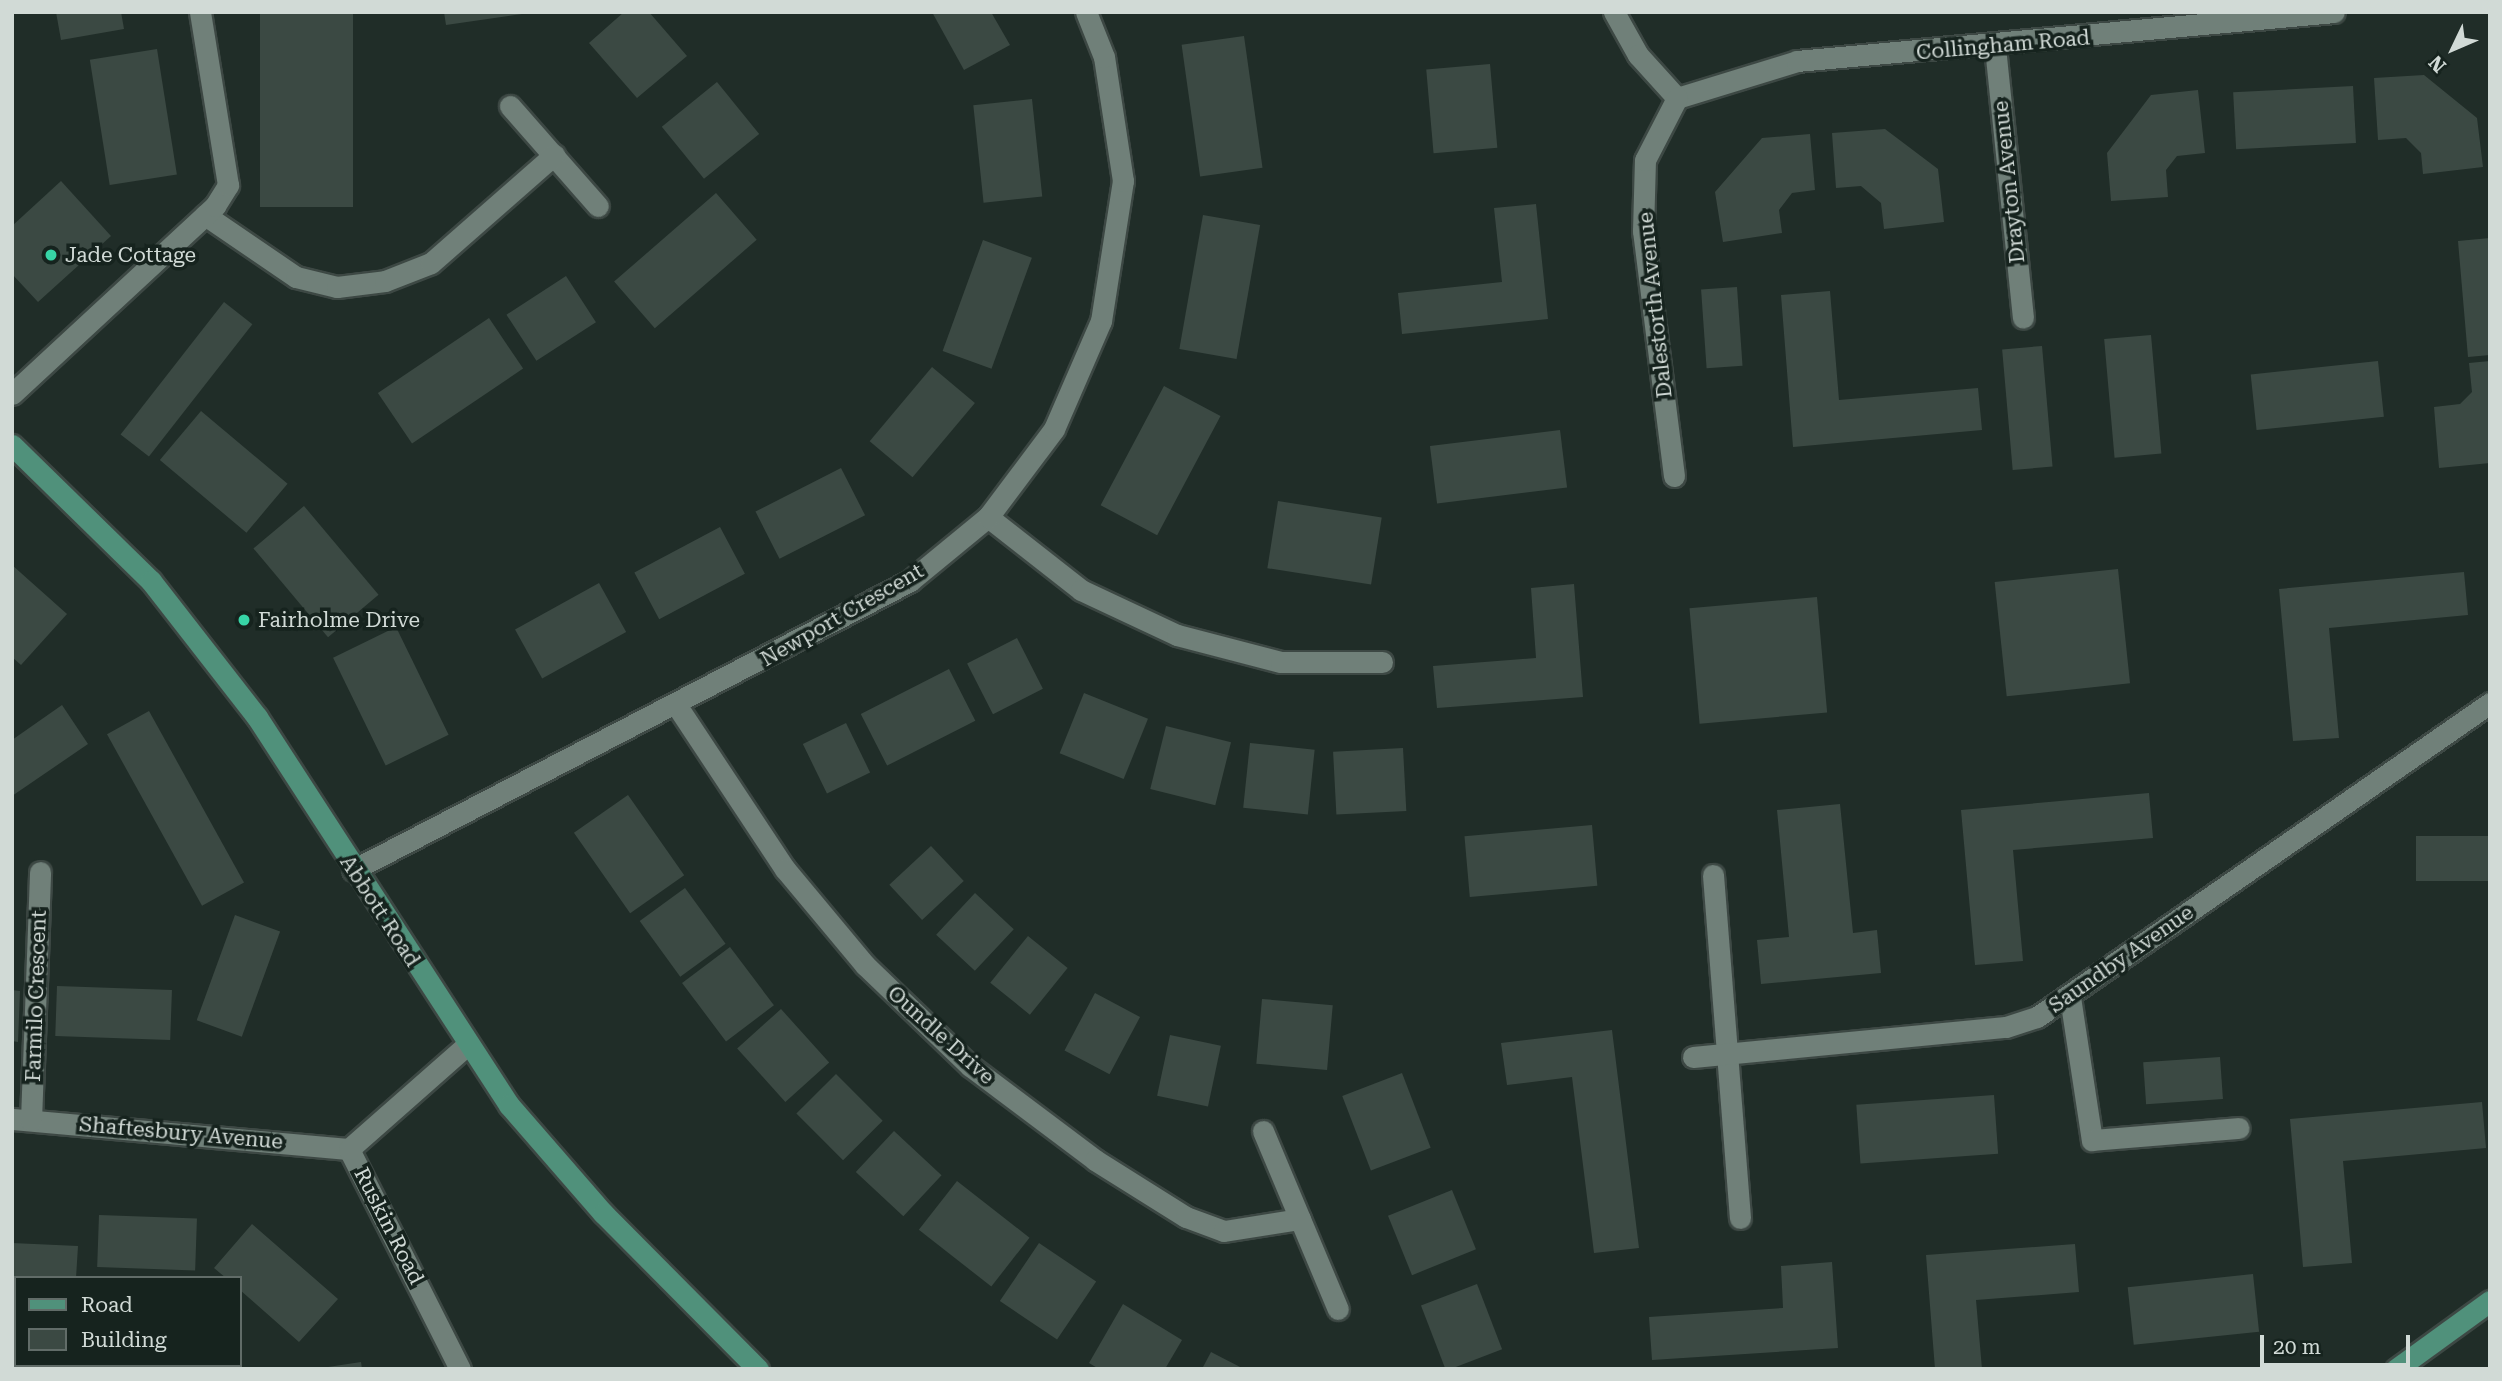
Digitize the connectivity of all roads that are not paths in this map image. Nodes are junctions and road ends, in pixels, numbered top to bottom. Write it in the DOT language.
graph roads {
  1 [pos="200,12"];
  2 [pos="1086,12"];
  3 [pos="1614,12"];
  4 [pos="2334,12"];
  5 [pos="1995,47"];
  6 [pos="1677,98"];
  7 [pos="510,106"];
  8 [pos="554,155"];
  9 [pos="598,206"];
  10 [pos="205,215"];
  11 [pos="2023,318"];
  12 [pos="12,394"];
  13 [pos="12,445"];
  14 [pos="1674,477"];
  15 [pos="988,517"];
  16 [pos="1382,662"];
  17 [pos="2490,703"];
  18 [pos="677,706"];
  19 [pos="353,870"];
  20 [pos="40,872"];
  21 [pos="1713,875"];
  22 [pos="2070,997"];
  23 [pos="466,1046"];
  24 [pos="1727,1054"];
  25 [pos="1693,1057"];
  26 [pos="21,1119"];
  27 [pos="2239,1128"];
  28 [pos="1263,1131"];
  29 [pos="349,1149"];
  30 [pos="1300,1219"];
  31 [pos="1740,1219"];
  32 [pos="2490,1301"];
  33 [pos="1338,1309"];
  34 [pos="460,1369"];
  35 [pos="758,1369"];
  36 [pos="2396,1369"];
  1 -- 10 [label="street"];
  2 -- 15 [label="street, Newport Crescent"];
  3 -- 6 [label="street"];
  4 -- 5 [label="street, Collingham Road"];
  5 -- 6 [label="street, Collingham Road"];
  5 -- 11 [label="street, Drayton Avenue"];
  6 -- 14 [label="street, Dalestorth Avenue"];
  7 -- 8 [label="street"];
  8 -- 9 [label="street"];
  8 -- 10 [label="street"];
  10 -- 12 [label="street"];
  13 -- 19 [label="main road, Abbott Road"];
  15 -- 16 [label="street"];
  15 -- 18 [label="street, Newport Crescent"];
  17 -- 22 [label="street, Saundby Avenue"];
  18 -- 19 [label="street, Newport Crescent"];
  18 -- 30 [label="street, Oundle Drive"];
  19 -- 23 [label="main road, Abbott Road"];
  20 -- 26 [label="street, Farmilo Crescent"];
  21 -- 24 [label="street"];
  22 -- 24 [label="street, Saundby Avenue"];
  22 -- 27 [label="street"];
  23 -- 29 [label="street, Ruskin Road"];
  23 -- 35 [label="main road, Abbott Road"];
  24 -- 25 [label="street, Saundby Avenue"];
  24 -- 31 [label="street"];
  26 -- 29 [label="street, Shaftesbury Avenue"];
  28 -- 30 [label="street"];
  29 -- 34 [label="street, Ruskin Road"];
  30 -- 33 [label="street"];
  32 -- 36 [label="main road"];
}
